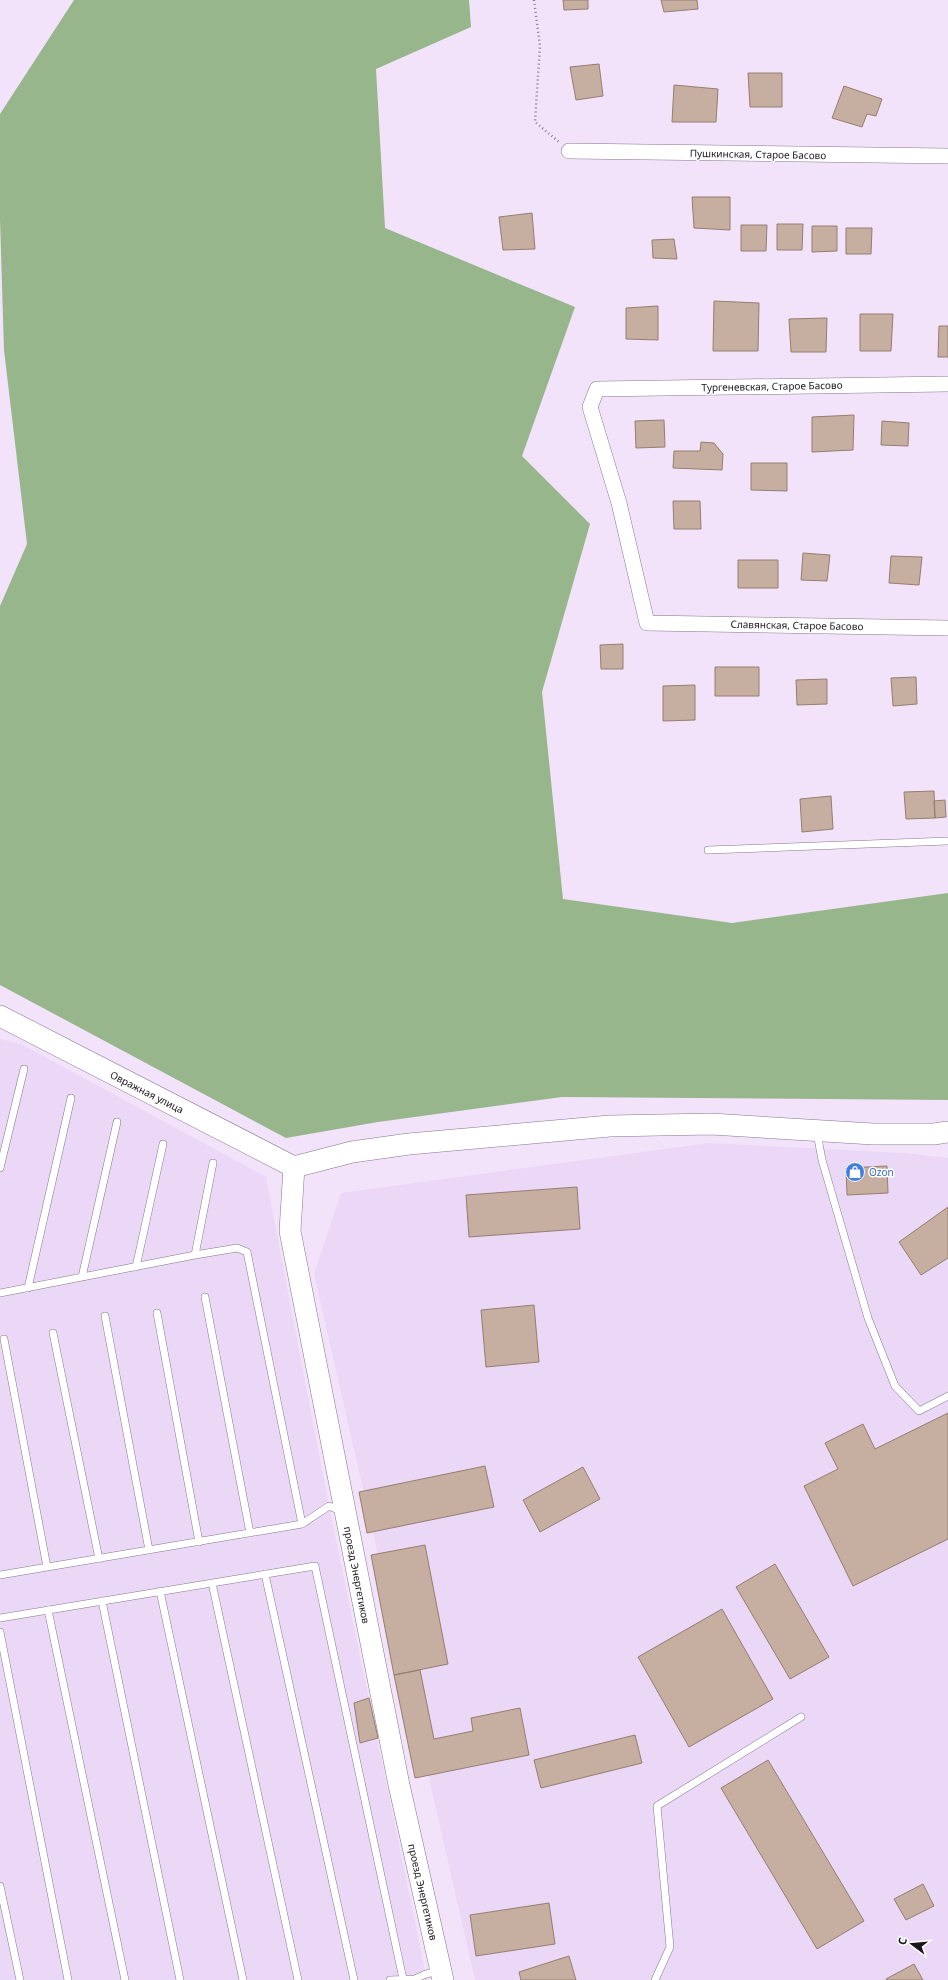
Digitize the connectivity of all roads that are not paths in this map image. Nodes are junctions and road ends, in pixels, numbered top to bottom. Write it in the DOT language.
graph roads {
  1 [pos="569,151"];
  2 [pos="948,156"];
  3 [pos="948,384"];
  4 [pos="647,623"];
  5 [pos="948,628"];
  6 [pos="948,841"];
  7 [pos="708,850"];
  8 [pos="0,1016"];
  9 [pos="24,1069"];
  10 [pos="71,1098"];
  11 [pos="117,1122"];
  12 [pos="816,1130"];
  13 [pos="948,1132"];
  14 [pos="163,1144"];
  15 [pos="213,1163"];
  16 [pos="294,1167"];
  17 [pos="0,1168"];
  18 [pos="194,1255"];
  19 [pos="136,1266"];
  20 [pos="82,1277"];
  21 [pos="28,1288"];
  22 [pos="0,1293"];
  23 [pos="205,1297"];
  24 [pos="157,1313"];
  25 [pos="105,1316"];
  26 [pos="53,1333"];
  27 [pos="4,1339"];
  28 [pos="948,1396"];
  29 [pos="345,1513"];
  30 [pos="302,1524"];
  31 [pos="250,1533"];
  32 [pos="199,1542"];
  33 [pos="149,1550"];
  34 [pos="99,1559"];
  35 [pos="48,1568"];
  36 [pos="265,1574"];
  37 [pos="0,1576"];
  38 [pos="212,1583"];
  39 [pos="160,1592"];
  40 [pos="102,1601"];
  41 [pos="48,1610"];
  42 [pos="0,1618"];
  43 [pos="0,1632"];
  44 [pos="801,1717"];
  45 [pos="0,1886"];
  46 [pos="442,1975"];
  47 [pos="20,1980"];
  48 [pos="68,1980"];
  49 [pos="125,1980"];
  50 [pos="180,1980"];
  51 [pos="243,1980"];
  52 [pos="298,1980"];
  53 [pos="354,1980"];
  54 [pos="390,1980"];
  55 [pos="400,1980"];
  56 [pos="655,1980"];
  1 -- 2 [label="street, Пушкинская, Старое Басово"];
  3 -- 4 [label="street, Тургеневская, Старое Басово"];
  4 -- 5 [label="street, Славянская, Старое Басово"];
  6 -- 7 [label="lane"];
  8 -- 16 [label="street, Овражная улица"];
  9 -- 17 [label="lane"];
  10 -- 21 [label="lane"];
  11 -- 20 [label="lane"];
  12 -- 13 [label="street"];
  12 -- 16 [label="street"];
  12 -- 28 [label="lane"];
  14 -- 19 [label="lane"];
  15 -- 18 [label="lane"];
  16 -- 29 [label="street, проезд Энергетиков"];
  18 -- 19 [label="lane"];
  18 -- 30 [label="lane"];
  19 -- 20 [label="lane"];
  20 -- 21 [label="lane"];
  21 -- 22 [label="lane"];
  23 -- 31 [label="lane"];
  24 -- 32 [label="lane"];
  25 -- 33 [label="lane"];
  26 -- 34 [label="lane"];
  27 -- 35 [label="lane"];
  29 -- 30 [label="lane"];
  29 -- 46 [label="street, проезд Энергетиков"];
  30 -- 31 [label="lane"];
  31 -- 32 [label="lane"];
  32 -- 33 [label="lane"];
  33 -- 34 [label="lane"];
  34 -- 35 [label="lane"];
  35 -- 37 [label="lane"];
  36 -- 38 [label="lane"];
  36 -- 53 [label="lane"];
  36 -- 55 [label="lane"];
  38 -- 39 [label="lane"];
  38 -- 52 [label="lane"];
  39 -- 40 [label="lane"];
  39 -- 51 [label="lane"];
  40 -- 41 [label="lane"];
  40 -- 50 [label="lane"];
  41 -- 42 [label="lane"];
  41 -- 49 [label="lane"];
  43 -- 48 [label="lane"];
  44 -- 56 [label="lane"];
  45 -- 47 [label="lane"];
  46 -- 55 [label="lane"];
  54 -- 55 [label="lane"];
}
